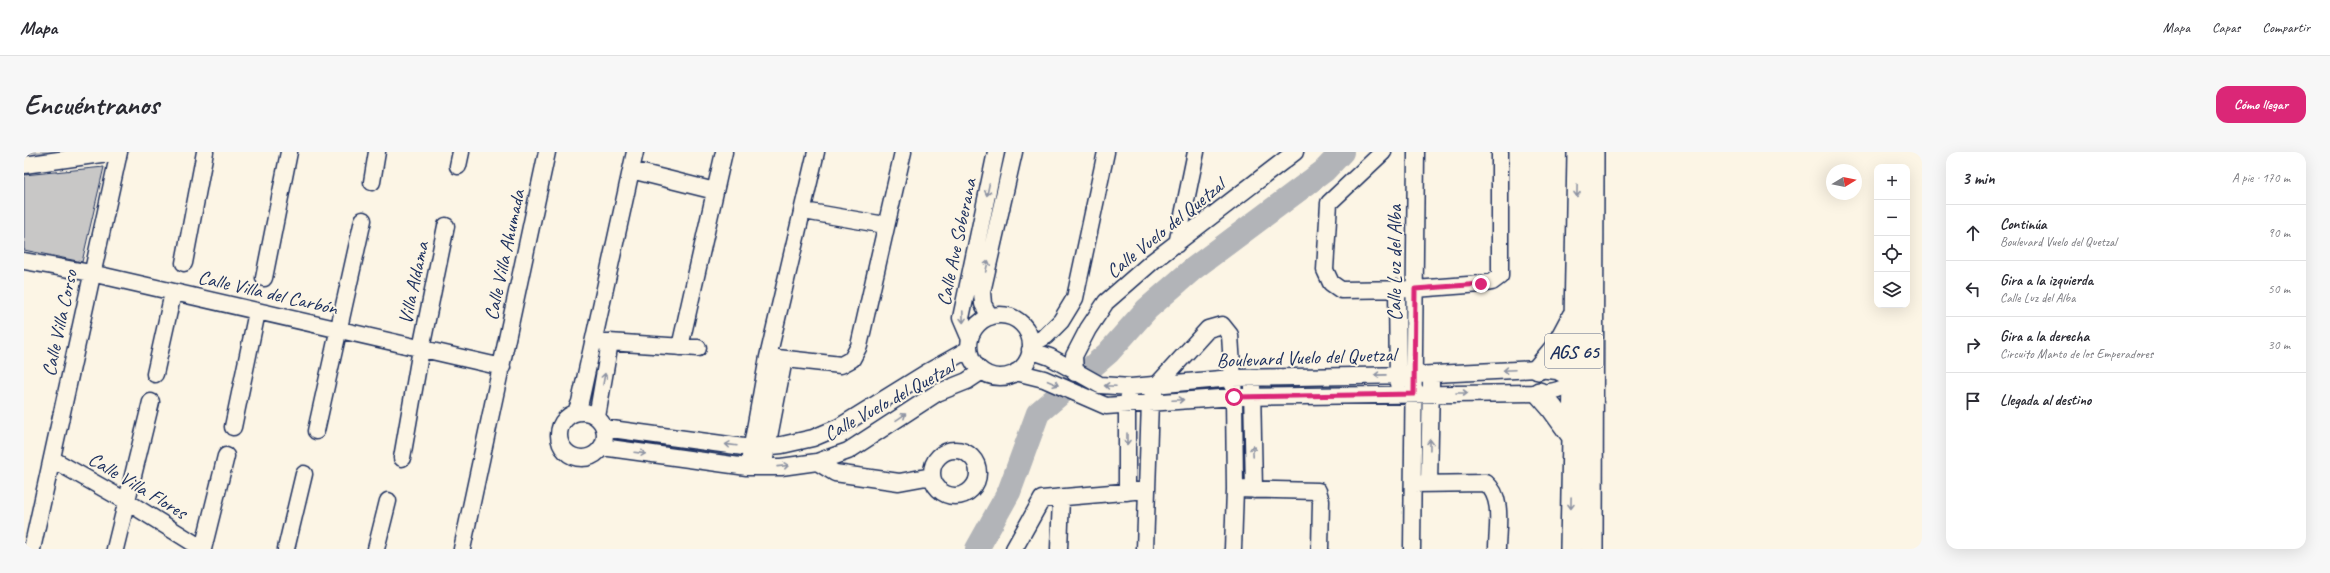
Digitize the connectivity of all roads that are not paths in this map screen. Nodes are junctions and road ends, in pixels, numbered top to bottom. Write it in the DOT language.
graph roads {
  1 [pos="115,152"];
  2 [pos="119,152"];
  3 [pos="205,152"];
  4 [pos="289,152"];
  5 [pos="377,152"];
  6 [pos="547,152"];
  7 [pos="635,152"];
  8 [pos="724,152"];
  9 [pos="816,152"];
  10 [pos="903,152"];
  11 [pos="996,152"];
  12 [pos="1014,152"];
  13 [pos="1106,152"];
  14 [pos="1196,152"];
  15 [pos="1384,152"];
  16 [pos="1416,152"];
  17 [pos="1500,152"];
  18 [pos="1578,152"];
  19 [pos="1593,152"];
  20 [pos="1293,153"];
  21 [pos="24,165"];
  22 [pos="631,170"];
  23 [pos="372,182"];
  24 [pos="715,191"];
  25 [pos="804,211"];
  26 [pos="363,220"];
  27 [pos="885,225"];
  28 [pos="446,226"];
  29 [pos="1177,244"];
  30 [pos="1593,246"];
  31 [pos="24,261"];
  32 [pos="184,263"];
  33 [pos="91,273"];
  34 [pos="264,278"];
  35 [pos="1397,288"];
  36 [pos="1415,289"];
  37 [pos="174,292"];
  38 [pos="257,312"];
  39 [pos="1575,314"];
  40 [pos="990,317"];
  41 [pos="337,330"];
  42 [pos="594,341"];
  43 [pos="610,342"];
  44 [pos="969,344"];
  45 [pos="680,347"];
  46 [pos="698,348"];
  47 [pos="1030,348"];
  48 [pos="421,349"];
  49 [pos="768,357"];
  50 [pos="784,359"];
  51 [pos="502,367"];
  52 [pos="1538,369"];
  53 [pos="982,371"];
  54 [pos="1016,372"];
  55 [pos="1075,373"];
  56 [pos="155,374"];
  57 [pos="1431,374"];
  58 [pos="1406,375"];
  59 [pos="1232,378"];
  60 [pos="1252,378"];
  61 [pos="1574,380"];
  62 [pos="1157,385"];
  63 [pos="1131,387"];
  64 [pos="1431,393"];
  65 [pos="1539,393"];
  66 [pos="1406,394"];
  67 [pos="1234,397"];
  68 [pos="1252,398"];
  69 [pos="151,402"];
  70 [pos="1150,402"];
  71 [pos="1127,405"];
  72 [pos="576,412"];
  73 [pos="601,423"];
  74 [pos="233,427"];
  75 [pos="316,431"];
  76 [pos="1572,437"];
  77 [pos="602,447"];
  78 [pos="759,448"];
  79 [pos="226,456"];
  80 [pos="402,458"];
  81 [pos="52,459"];
  82 [pos="817,462"];
  83 [pos="748,467"];
  84 [pos="764,468"];
  85 [pos="304,474"];
  86 [pos="932,476"];
  87 [pos="1413,484"];
  88 [pos="1429,484"];
  89 [pos="1235,489"];
  90 [pos="1146,490"];
  91 [pos="1254,490"];
  92 [pos="1127,492"];
  93 [pos="1061,498"];
  94 [pos="126,501"];
  95 [pos="388,502"];
  96 [pos="1592,545"];
  97 [pos="32,549"];
  98 [pos="115,549"];
  99 [pos="203,549"];
  100 [pos="286,549"];
  101 [pos="376,549"];
  102 [pos="462,549"];
  103 [pos="1014,549"];
  104 [pos="1059,549"];
  105 [pos="1145,549"];
  106 [pos="1233,549"];
  107 [pos="1320,549"];
  108 [pos="1412,549"];
  109 [pos="1497,549"];
  110 [pos="1571,549"];
  1 -- 21 [label="street"];
  2 -- 33 [label="street, Calle Villa Corso"];
  3 -- 32 [label="street"];
  4 -- 34 [label="street"];
  5 -- 23 [label="street"];
  6 -- 51 [label="street, Calle Villa Ahumada"];
  7 -- 22 [label="street"];
  8 -- 24 [label="street"];
  9 -- 25 [label="street"];
  10 -- 27 [label="street"];
  11 -- 44 [label="street, Calle Ave Soberana, one-way"];
  40 -- 12 [label="street, Calle Ave Soberana, one-way"];
  13 -- 47 [label="street"];
  14 -- 29 [label="street"];
  15 -- 35 [label="street"];
  16 -- 36 [label="street, Calle Luz del Alba"];
  17 -- 36 [label="street"];
  18 -- 39 [label="main road, AGS 65, one-way"];
  19 -- 30 [label="main road, AGS 65"];
  20 -- 29 [label="street, Calle Vuelo del Quetzal"];
  22 -- 24 [label="street"];
  22 -- 42 [label="street"];
  24 -- 45 [label="street"];
  25 -- 27 [label="street"];
  25 -- 49 [label="street"];
  26 -- 41 [label="street"];
  27 -- 50 [label="street"];
  28 -- 48 [label="street, Villa Aldama"];
  29 -- 55 [label="street, Calle Vuelo del Quetzal"];
  30 -- 61 [label="main road"];
  30 -- 96 [label="main road, AGS 65"];
  31 -- 33 [label="street, Calle Villa del Carbón"];
  33 -- 37 [label="street, Calle Villa del Carbón"];
  33 -- 81 [label="street, Calle Villa Corso"];
  35 -- 36 [label="street"];
  35 -- 58 [label="street, Calle Luz del Alba"];
  36 -- 58 [label="street, Calle Luz del Alba"];
  37 -- 38 [label="street, Calle Villa del Carbón"];
  37 -- 56 [label="street"];
  38 -- 41 [label="street, Calle Villa del Carbón"];
  38 -- 74 [label="street"];
  39 -- 52 [label="main road"];
  39 -- 61 [label="main road, AGS 65"];
  40 -- 44 [label="street"];
  40 -- 47 [label="street"];
  41 -- 48 [label="street, Calle Villa del Carbón"];
  41 -- 75 [label="street"];
  42 -- 43 [label="street"];
  42 -- 72 [label="street"];
  43 -- 45 [label="street"];
  73 -- 43 [label="street, one-way"];
  44 -- 53 [label="street"];
  44 -- 78 [label="street, Calle Vuelo del Quetzal"];
  45 -- 46 [label="street"];
  47 -- 54 [label="street"];
  47 -- 55 [label="street, Boulevard Vuelo del Quetzal"];
  48 -- 51 [label="street, Calle Villa del Carbón"];
  48 -- 80 [label="street, Villa Aldama"];
  49 -- 50 [label="street"];
  49 -- 78 [label="street"];
  50 -- 78 [label="street"];
  51 -- 102 [label="street, Calle Villa Ahumada"];
  52 -- 57 [label="street, Boulevard Vuelo del Quetzal, one-way"];
  52 -- 61 [label="street, Boulevard Vuelo del Quetzal"];
  52 -- 65 [label="street"];
  53 -- 54 [label="street"];
  82 -- 53 [label="street, Calle Vuelo del Quetzal, one-way"];
  54 -- 71 [label="street, Boulevard Vuelo del Quetzal, one-way"];
  63 -- 55 [label="street, Boulevard Vuelo del Quetzal, one-way"];
  57 -- 58 [label="street, Boulevard Vuelo del Quetzal"];
  57 -- 64 [label="street"];
  58 -- 60 [label="street, Boulevard Vuelo del Quetzal, one-way"];
  58 -- 66 [label="street"];
  59 -- 60 [label="street, Boulevard Vuelo del Quetzal"];
  59 -- 62 [label="street, Boulevard Vuelo del Quetzal"];
  59 -- 62 [label="street"];
  59 -- 67 [label="street"];
  60 -- 68 [label="street"];
  61 -- 65 [label="street, Boulevard Vuelo del Quetzal"];
  61 -- 76 [label="main road, AGS 65"];
  61 -- 96 [label="main road"];
  62 -- 63 [label="street, Boulevard Vuelo del Quetzal"];
  62 -- 70 [label="street"];
  63 -- 71 [label="street"];
  64 -- 65 [label="street, Boulevard Vuelo del Quetzal, one-way"];
  64 -- 66 [label="street, Boulevard Vuelo del Quetzal"];
  88 -- 64 [label="street, one-way"];
  65 -- 76 [label="main road"];
  66 -- 68 [label="street, Boulevard Vuelo del Quetzal"];
  66 -- 87 [label="street"];
  67 -- 68 [label="street, Boulevard Vuelo del Quetzal"];
  70 -- 67 [label="street, Boulevard Vuelo del Quetzal, one-way"];
  67 -- 89 [label="street"];
  91 -- 68 [label="street, one-way"];
  69 -- 94 [label="street"];
  70 -- 71 [label="street, Boulevard Vuelo del Quetzal"];
  70 -- 90 [label="street"];
  71 -- 92 [label="street, one-way"];
  72 -- 73 [label="street"];
  72 -- 77 [label="street"];
  73 -- 77 [label="street"];
  78 -- 73 [label="street, Calle Vuelo del Quetzal, one-way"];
  76 -- 110 [label="main road, AGS 65, one-way"];
  77 -- 83 [label="street, Calle Vuelo del Quetzal, one-way"];
  78 -- 83 [label="street"];
  78 -- 84 [label="street"];
  79 -- 99 [label="street"];
  81 -- 94 [label="street, Calle Villa Flores"];
  81 -- 97 [label="street, Calle Villa Corso"];
  84 -- 82 [label="street, Calle Vuelo del Quetzal, one-way"];
  82 -- 86 [label="street"];
  83 -- 84 [label="street, Calle Vuelo del Quetzal"];
  85 -- 100 [label="street"];
  87 -- 88 [label="street"];
  87 -- 108 [label="street"];
  88 -- 109 [label="street"];
  89 -- 91 [label="street"];
  89 -- 106 [label="street"];
  90 -- 92 [label="street"];
  90 -- 105 [label="street"];
  91 -- 107 [label="street"];
  92 -- 93 [label="street"];
  93 -- 103 [label="street"];
  93 -- 104 [label="street"];
  94 -- 98 [label="street"];
  94 -- 99 [label="street, Calle Villa Flores"];
  95 -- 101 [label="street"];
}
